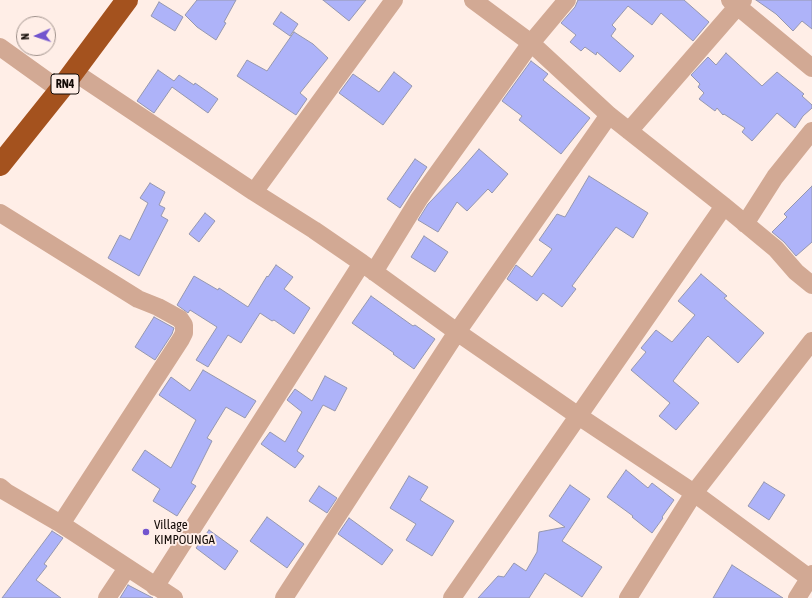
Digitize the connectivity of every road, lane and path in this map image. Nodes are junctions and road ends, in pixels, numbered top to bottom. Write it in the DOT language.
graph roads {
  1 [pos="127,0"];
  2 [pos="394,0"];
  3 [pos="474,0"];
  4 [pos="567,0"];
  5 [pos="736,2"];
  6 [pos="531,43"];
  7 [pos="0,47"];
  8 [pos="812,68"];
  9 [pos="74,72"];
  10 [pos="60,90"];
  11 [pos="609,115"];
  12 [pos="629,131"];
  13 [pos="812,131"];
  14 [pos="0,165"];
  15 [pos="254,192"];
  16 [pos="724,206"];
  17 [pos="0,213"];
  18 [pos="745,224"];
  19 [pos="368,267"];
  20 [pos="812,286"];
  21 [pos="457,332"];
  22 [pos="812,341"];
  23 [pos="578,415"];
  24 [pos="2,493"];
  25 [pos="694,493"];
  26 [pos="61,524"];
  27 [pos="127,568"];
  28 [pos="811,577"];
  29 [pos="155,587"];
  30 [pos="107,598"];
  31 [pos="174,598"];
  32 [pos="284,598"];
  33 [pos="452,598"];
  34 [pos="628,598"];
  35 [pos="797,598"];
  1 -- 9 [label="highway, RN4"];
  2 -- 15 [label="street"];
  3 -- 6 [label="street"];
  4 -- 6 [label="street"];
  5 -- 8 [label="street"];
  5 -- 12 [label="street"];
  6 -- 11 [label="street"];
  6 -- 19 [label="street"];
  7 -- 10 [label="street"];
  9 -- 10 [label="highway, RN4"];
  9 -- 15 [label="street"];
  10 -- 14 [label="highway, RN4"];
  11 -- 12 [label="street"];
  11 -- 21 [label="street"];
  12 -- 16 [label="street"];
  13 -- 18 [label="street"];
  15 -- 19 [label="street"];
  16 -- 18 [label="street"];
  16 -- 23 [label="street"];
  17 -- 26 [label="street"];
  18 -- 20 [label="street"];
  19 -- 21 [label="street"];
  19 -- 29 [label="street"];
  21 -- 23 [label="street"];
  21 -- 32 [label="street"];
  22 -- 25 [label="street"];
  23 -- 25 [label="street"];
  23 -- 33 [label="street"];
  24 -- 26 [label="street"];
  25 -- 28 [label="street"];
  25 -- 34 [label="street"];
  26 -- 27 [label="street"];
  27 -- 29 [label="street"];
  27 -- 30 [label="street"];
  28 -- 35 [label="street"];
  29 -- 31 [label="street"];
}
